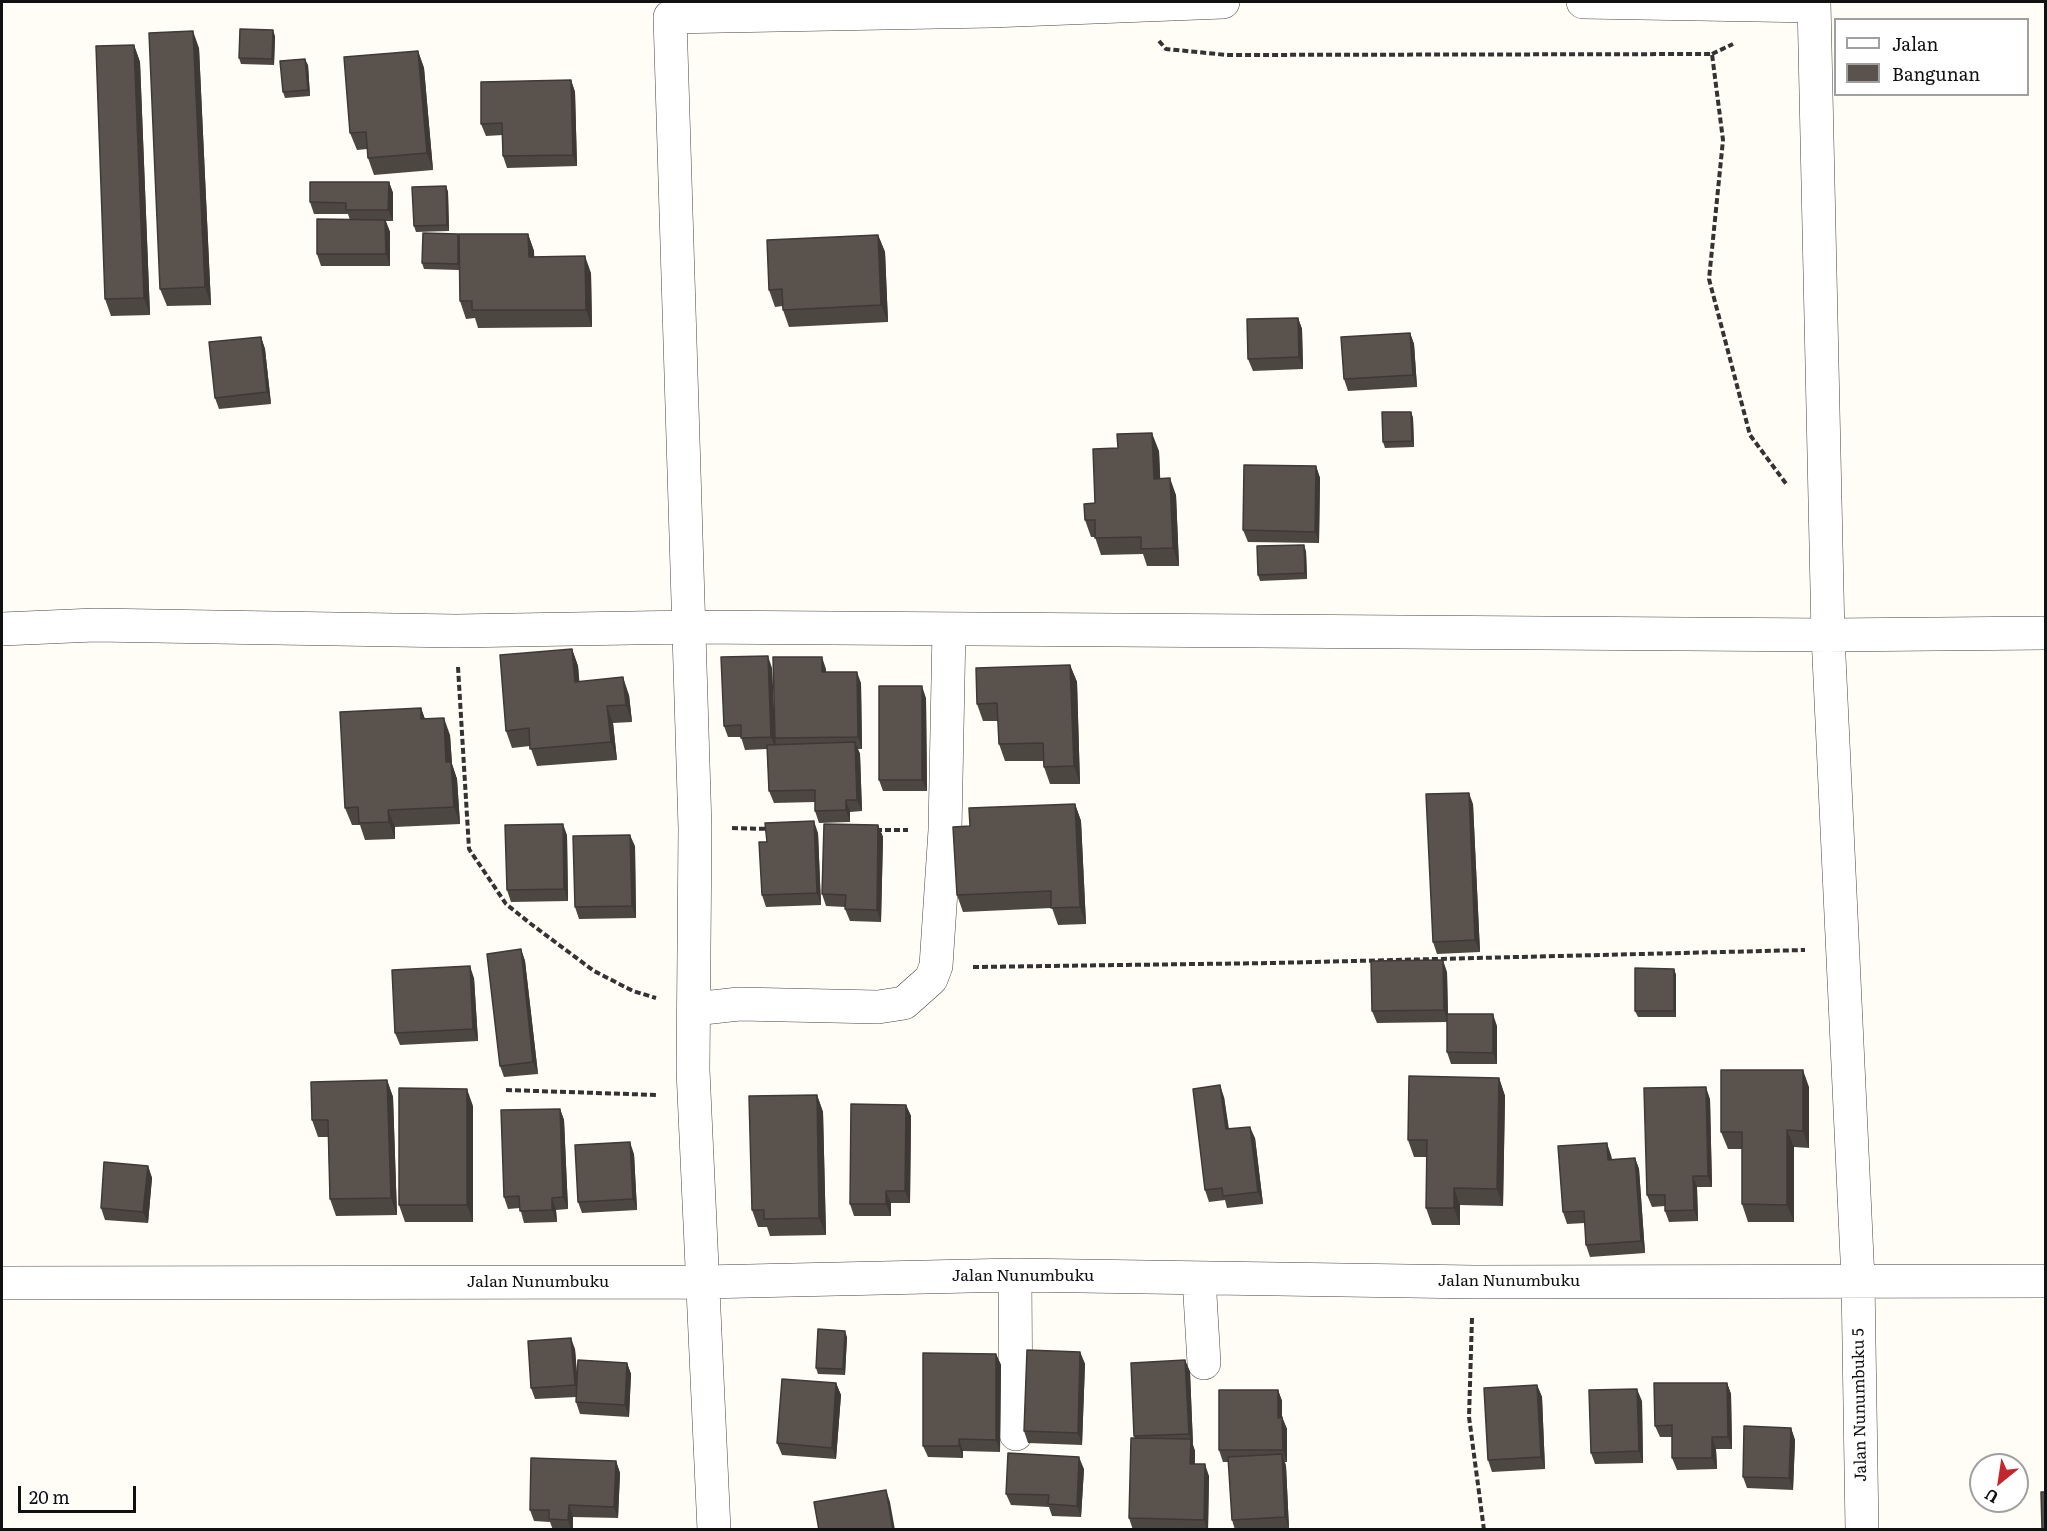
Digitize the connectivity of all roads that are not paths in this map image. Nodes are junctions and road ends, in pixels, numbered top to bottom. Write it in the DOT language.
graph roads {
  1 [pos="1181,2"];
  2 [pos="1222,2"];
  3 [pos="1583,2"];
  4 [pos="1814,4"];
  5 [pos="670,9"];
  6 [pos="690,627"];
  7 [pos="2,629"];
  8 [pos="949,629"];
  9 [pos="2046,633"];
  10 [pos="1828,635"];
  11 [pos="694,1009"];
  12 [pos="1016,1275"];
  13 [pos="1199,1278"];
  14 [pos="1858,1280"];
  15 [pos="2046,1281"];
  16 [pos="704,1282"];
  17 [pos="2,1283"];
  18 [pos="1204,1363"];
  19 [pos="1016,1434"];
  20 [pos="714,1530"];
  21 [pos="1862,1530"];
  1 -- 2 [label="street"];
  1 -- 5 [label="street"];
  3 -- 4 [label="street"];
  4 -- 10 [label="street, Jalan Nunumbuku 5"];
  5 -- 6 [label="street"];
  6 -- 7 [label="street"];
  6 -- 8 [label="street"];
  6 -- 11 [label="street"];
  8 -- 10 [label="street"];
  8 -- 11 [label="street"];
  9 -- 10 [label="street"];
  10 -- 14 [label="street, Jalan Nunumbuku 5"];
  11 -- 16 [label="street"];
  12 -- 13 [label="street, Jalan Nunumbuku"];
  12 -- 16 [label="street, Jalan Nunumbuku"];
  12 -- 19 [label="street"];
  13 -- 14 [label="street, Jalan Nunumbuku"];
  13 -- 18 [label="street"];
  14 -- 15 [label="street, Jalan Nunumbuku"];
  14 -- 21 [label="street, Jalan Nunumbuku 5"];
  16 -- 17 [label="street, Jalan Nunumbuku"];
  16 -- 20 [label="street"];
}
